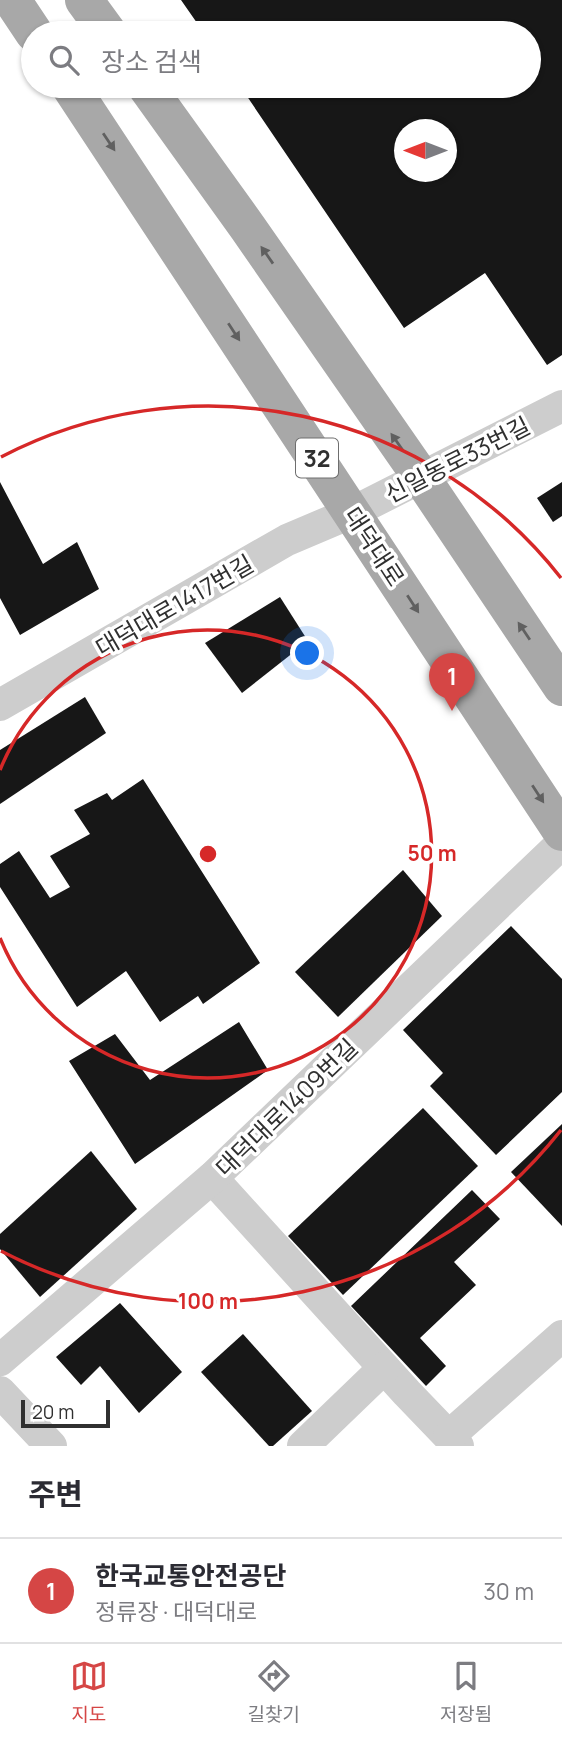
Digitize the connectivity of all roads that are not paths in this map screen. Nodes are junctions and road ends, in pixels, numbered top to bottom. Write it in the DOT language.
graph roads {
  1 [pos="12,0"];
  2 [pos="84,0"];
  3 [pos="26,21"];
  4 [pos="99,21"];
  5 [pos="78,98"];
  6 [pos="154,98"];
  7 [pos="562,406"];
  8 [pos="421,477"];
  9 [pos="353,512"];
  10 [pos="562,687"];
  11 [pos="0,705"];
  12 [pos="562,832"];
  13 [pos="562,843"];
  14 [pos="212,1178"];
  15 [pos="562,1336"];
  16 [pos="0,1360"];
  17 [pos="384,1368"];
  18 [pos="0,1392"];
  19 [pos="454,1441"];
  20 [pos="51,1446"];
  21 [pos="303,1446"];
  1 -- 3 [label="main road"];
  2 -- 4 [label="main road"];
  5 -- 9 [label="main road, 대덕대로 / 32, one-way"];
  8 -- 6 [label="main road, one-way"];
  7 -- 8 [label="street, 신일동로33번길"];
  8 -- 9 [label="street, 신일동로33번길"];
  10 -- 8 [label="main road, one-way"];
  9 -- 11 [label="street, 대덕대로1417번길"];
  9 -- 12 [label="main road, 대덕대로 / 32, one-way"];
  13 -- 14 [label="street, 대덕대로1409번길"];
  14 -- 16 [label="street, 대덕대로1409번길"];
  14 -- 17 [label="street"];
  15 -- 19 [label="street"];
  17 -- 19 [label="street"];
  17 -- 21 [label="street"];
  18 -- 20 [label="street"];
}
